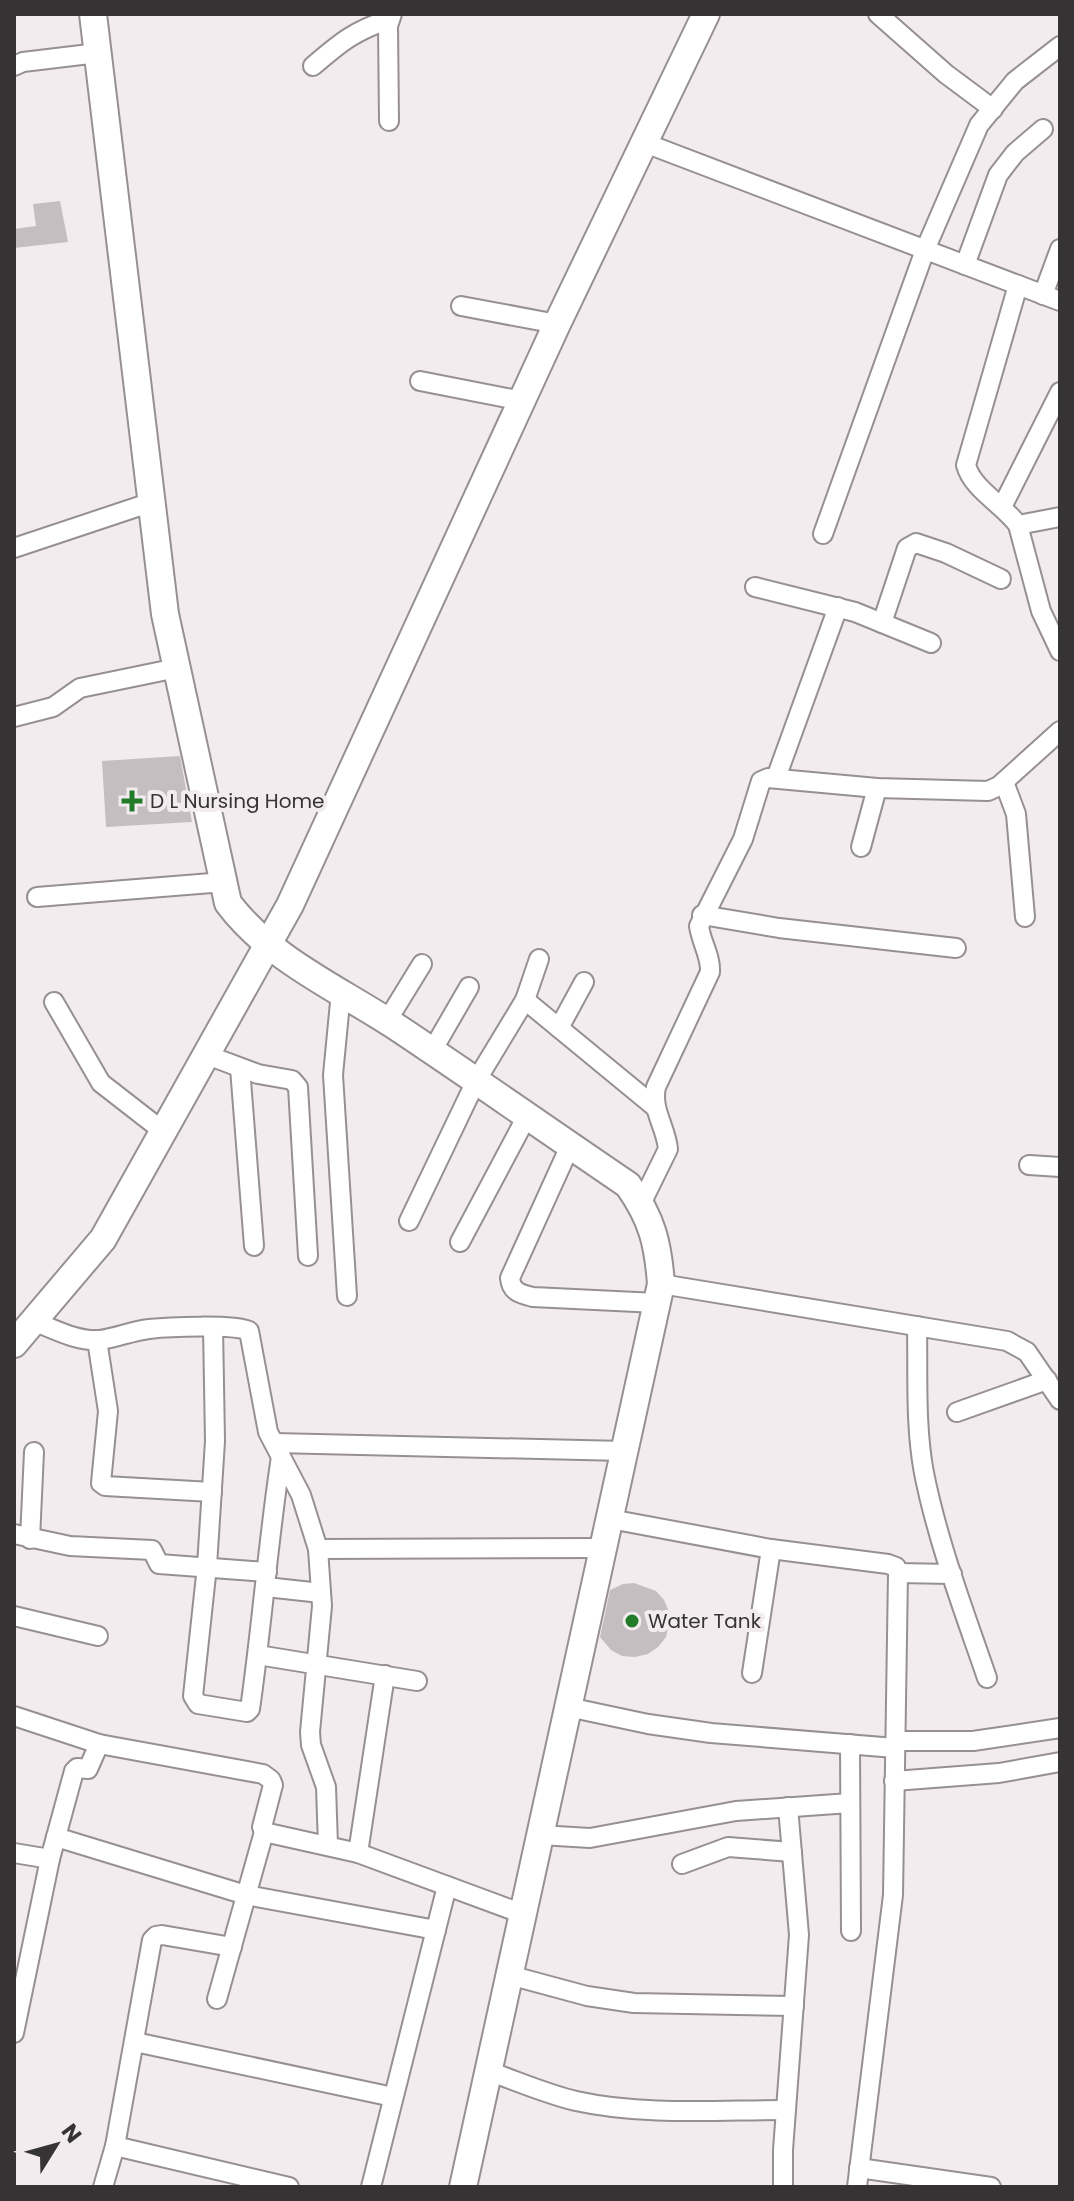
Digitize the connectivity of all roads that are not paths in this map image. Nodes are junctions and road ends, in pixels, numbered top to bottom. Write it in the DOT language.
graph roads {
  1 [pos="93,14"];
  2 [pos="706,14"];
  3 [pos="878,14"];
  4 [pos="391,16"];
  5 [pos="1060,46"];
  6 [pos="98,53"];
  7 [pos="14,66"];
  8 [pos="313,66"];
  9 [pos="993,109"];
  10 [pos="389,121"];
  11 [pos="1043,129"];
  12 [pos="645,143"];
  13 [pos="1060,249"];
  14 [pos="925,250"];
  15 [pos="965,265"];
  16 [pos="1018,285"];
  17 [pos="1052,298"];
  18 [pos="461,306"];
  19 [pos="557,324"];
  20 [pos="420,381"];
  21 [pos="1060,392"];
  22 [pos="522,401"];
  23 [pos="152,502"];
  24 [pos="1002,507"];
  25 [pos="1060,517"];
  26 [pos="1018,525"];
  27 [pos="823,534"];
  28 [pos="14,548"];
  29 [pos="1001,579"];
  30 [pos="755,587"];
  31 [pos="838,607"];
  32 [pos="882,623"];
  33 [pos="931,643"];
  34 [pos="1060,651"];
  35 [pos="177,668"];
  36 [pos="14,717"];
  37 [pos="1060,731"];
  38 [pos="776,778"];
  39 [pos="1004,782"];
  40 [pos="877,788"];
  41 [pos="861,847"];
  42 [pos="224,882"];
  43 [pos="37,897"];
  44 [pos="702,915"];
  45 [pos="1025,917"];
  46 [pos="268,946"];
  47 [pos="956,948"];
  48 [pos="539,959"];
  49 [pos="422,964"];
  50 [pos="584,982"];
  51 [pos="469,987"];
  52 [pos="341,992"];
  53 [pos="525,1000"];
  54 [pos="54,1002"];
  55 [pos="387,1021"];
  56 [pos="559,1028"];
  57 [pos="432,1051"];
  58 [pos="207,1055"];
  59 [pos="240,1068"];
  60 [pos="476,1081"];
  61 [pos="655,1107"];
  62 [pos="527,1116"];
  63 [pos="164,1132"];
  64 [pos="570,1146"];
  65 [pos="1029,1165"];
  66 [pos="1060,1167"];
  67 [pos="641,1204"];
  68 [pos="409,1221"];
  69 [pos="460,1242"];
  70 [pos="254,1246"];
  71 [pos="308,1256"];
  72 [pos="659,1293"];
  73 [pos="347,1296"];
  74 [pos="33,1321"];
  75 [pos="917,1326"];
  76 [pos="213,1327"];
  77 [pos="97,1340"];
  78 [pos="14,1344"];
  79 [pos="1047,1380"];
  80 [pos="1060,1400"];
  81 [pos="957,1412"];
  82 [pos="277,1450"];
  83 [pos="624,1451"];
  84 [pos="34,1452"];
  85 [pos="212,1492"];
  86 [pos="610,1519"];
  87 [pos="22,1537"];
  88 [pos="603,1548"];
  89 [pos="318,1549"];
  90 [pos="771,1549"];
  91 [pos="207,1566"];
  92 [pos="898,1573"];
  93 [pos="952,1574"];
  94 [pos="267,1579"];
  95 [pos="321,1593"];
  96 [pos="14,1616"];
  97 [pos="98,1636"];
  98 [pos="258,1655"];
  99 [pos="316,1663"];
  100 [pos="752,1673"];
  101 [pos="385,1675"];
  102 [pos="987,1678"];
  103 [pos="417,1681"];
  104 [pos="568,1707"];
  105 [pos="14,1716"];
  106 [pos="1060,1728"];
  107 [pos="99,1744"];
  108 [pos="850,1744"];
  109 [pos="895,1744"];
  110 [pos="1060,1762"];
  111 [pos="894,1781"];
  112 [pos="850,1803"];
  113 [pos="788,1807"];
  114 [pos="264,1832"];
  115 [pos="540,1835"];
  116 [pos="56,1837"];
  117 [pos="328,1845"];
  118 [pos="792,1852"];
  119 [pos="14,1853"];
  120 [pos="358,1853"];
  121 [pos="50,1859"];
  122 [pos="682,1864"];
  123 [pos="447,1886"];
  124 [pos="246,1895"];
  125 [pos="523,1914"];
  126 [pos="436,1930"];
  127 [pos="851,1931"];
  128 [pos="232,1947"];
  129 [pos="509,1975"];
  130 [pos="217,1999"];
  131 [pos="794,2006"];
  132 [pos="14,2033"];
  133 [pos="135,2042"];
  134 [pos="488,2071"];
  135 [pos="393,2097"];
  136 [pos="786,2110"];
  137 [pos="115,2146"];
  138 [pos="859,2168"];
  139 [pos="103,2187"];
  140 [pos="289,2187"];
  141 [pos="371,2187"];
  142 [pos="463,2187"];
  143 [pos="783,2187"];
  144 [pos="857,2187"];
  145 [pos="991,2187"];
  1 -- 6 [label="street"];
  2 -- 12 [label="street"];
  3 -- 9 [label="street"];
  4 -- 8 [label="street"];
  4 -- 10 [label="street"];
  5 -- 9 [label="street"];
  6 -- 7 [label="street"];
  6 -- 23 [label="street"];
  9 -- 14 [label="street"];
  11 -- 15 [label="street"];
  12 -- 14 [label="street"];
  12 -- 19 [label="street"];
  13 -- 17 [label="street"];
  14 -- 15 [label="street"];
  14 -- 27 [label="street"];
  15 -- 16 [label="street"];
  16 -- 17 [label="street"];
  16 -- 24 [label="street"];
  18 -- 19 [label="street"];
  19 -- 22 [label="street"];
  20 -- 22 [label="street"];
  21 -- 24 [label="street"];
  22 -- 46 [label="street"];
  23 -- 28 [label="street"];
  23 -- 35 [label="street"];
  24 -- 26 [label="street"];
  25 -- 26 [label="street"];
  26 -- 34 [label="street"];
  29 -- 32 [label="street"];
  30 -- 31 [label="street"];
  31 -- 32 [label="street"];
  31 -- 38 [label="street"];
  32 -- 33 [label="street"];
  35 -- 36 [label="street"];
  35 -- 42 [label="street"];
  37 -- 39 [label="street"];
  38 -- 40 [label="street"];
  38 -- 44 [label="street"];
  39 -- 40 [label="street"];
  39 -- 45 [label="street"];
  40 -- 41 [label="street"];
  42 -- 43 [label="street"];
  42 -- 46 [label="street"];
  44 -- 47 [label="street"];
  44 -- 61 [label="street"];
  46 -- 52 [label="street"];
  46 -- 58 [label="street"];
  48 -- 53 [label="street"];
  49 -- 55 [label="street"];
  50 -- 56 [label="street"];
  51 -- 57 [label="street"];
  52 -- 55 [label="street"];
  52 -- 73 [label="street"];
  53 -- 56 [label="street"];
  53 -- 60 [label="street"];
  54 -- 63 [label="street"];
  55 -- 57 [label="street"];
  56 -- 61 [label="street"];
  57 -- 60 [label="street"];
  58 -- 59 [label="street"];
  58 -- 63 [label="street"];
  59 -- 70 [label="street"];
  59 -- 71 [label="street"];
  60 -- 62 [label="street"];
  60 -- 68 [label="street"];
  61 -- 67 [label="street"];
  62 -- 64 [label="street"];
  62 -- 69 [label="street"];
  63 -- 74 [label="street"];
  64 -- 67 [label="street"];
  64 -- 72 [label="street"];
  65 -- 66 [label="street"];
  67 -- 72 [label="street"];
  72 -- 75 [label="street"];
  72 -- 83 [label="street"];
  74 -- 77 [label="street"];
  74 -- 78 [label="street"];
  75 -- 79 [label="street"];
  75 -- 93 [label="street"];
  76 -- 77 [label="street"];
  76 -- 82 [label="street"];
  76 -- 85 [label="street"];
  77 -- 85 [label="street"];
  79 -- 80 [label="street"];
  79 -- 81 [label="street"];
  82 -- 83 [label="street"];
  82 -- 89 [label="street"];
  82 -- 94 [label="street"];
  83 -- 86 [label="street"];
  84 -- 87 [label="street"];
  85 -- 91 [label="street"];
  86 -- 88 [label="street"];
  86 -- 90 [label="street"];
  87 -- 91 [label="street"];
  88 -- 89 [label="street"];
  88 -- 104 [label="street"];
  89 -- 95 [label="street"];
  90 -- 92 [label="street"];
  90 -- 100 [label="street"];
  91 -- 94 [label="street"];
  91 -- 98 [label="street"];
  92 -- 93 [label="street"];
  92 -- 109 [label="street"];
  93 -- 102 [label="street"];
  94 -- 95 [label="street"];
  94 -- 98 [label="street"];
  95 -- 99 [label="street"];
  96 -- 97 [label="street"];
  98 -- 99 [label="street"];
  99 -- 101 [label="street"];
  99 -- 117 [label="street"];
  101 -- 103 [label="street"];
  101 -- 120 [label="street"];
  104 -- 108 [label="street"];
  104 -- 115 [label="street"];
  105 -- 107 [label="street"];
  106 -- 109 [label="street"];
  107 -- 114 [label="street"];
  107 -- 116 [label="street"];
  108 -- 109 [label="street"];
  108 -- 112 [label="street"];
  109 -- 111 [label="street"];
  110 -- 111 [label="street"];
  111 -- 138 [label="street"];
  112 -- 113 [label="street"];
  112 -- 127 [label="street"];
  113 -- 115 [label="street"];
  113 -- 118 [label="street"];
  114 -- 117 [label="street"];
  114 -- 124 [label="street"];
  115 -- 125 [label="street"];
  116 -- 121 [label="street"];
  116 -- 124 [label="street"];
  117 -- 120 [label="street"];
  118 -- 122 [label="street"];
  118 -- 131 [label="street"];
  119 -- 121 [label="street"];
  120 -- 123 [label="street"];
  121 -- 132 [label="street"];
  123 -- 125 [label="street"];
  123 -- 126 [label="street"];
  124 -- 126 [label="street"];
  124 -- 128 [label="street"];
  125 -- 129 [label="street"];
  126 -- 135 [label="street"];
  128 -- 130 [label="street"];
  128 -- 133 [label="street"];
  129 -- 131 [label="street"];
  129 -- 134 [label="street"];
  131 -- 136 [label="street"];
  133 -- 135 [label="street"];
  133 -- 137 [label="street"];
  134 -- 136 [label="street"];
  134 -- 142 [label="street"];
  135 -- 141 [label="street"];
  136 -- 143 [label="street"];
  137 -- 139 [label="street"];
  137 -- 140 [label="street"];
  138 -- 144 [label="street"];
  138 -- 145 [label="street"];
}
